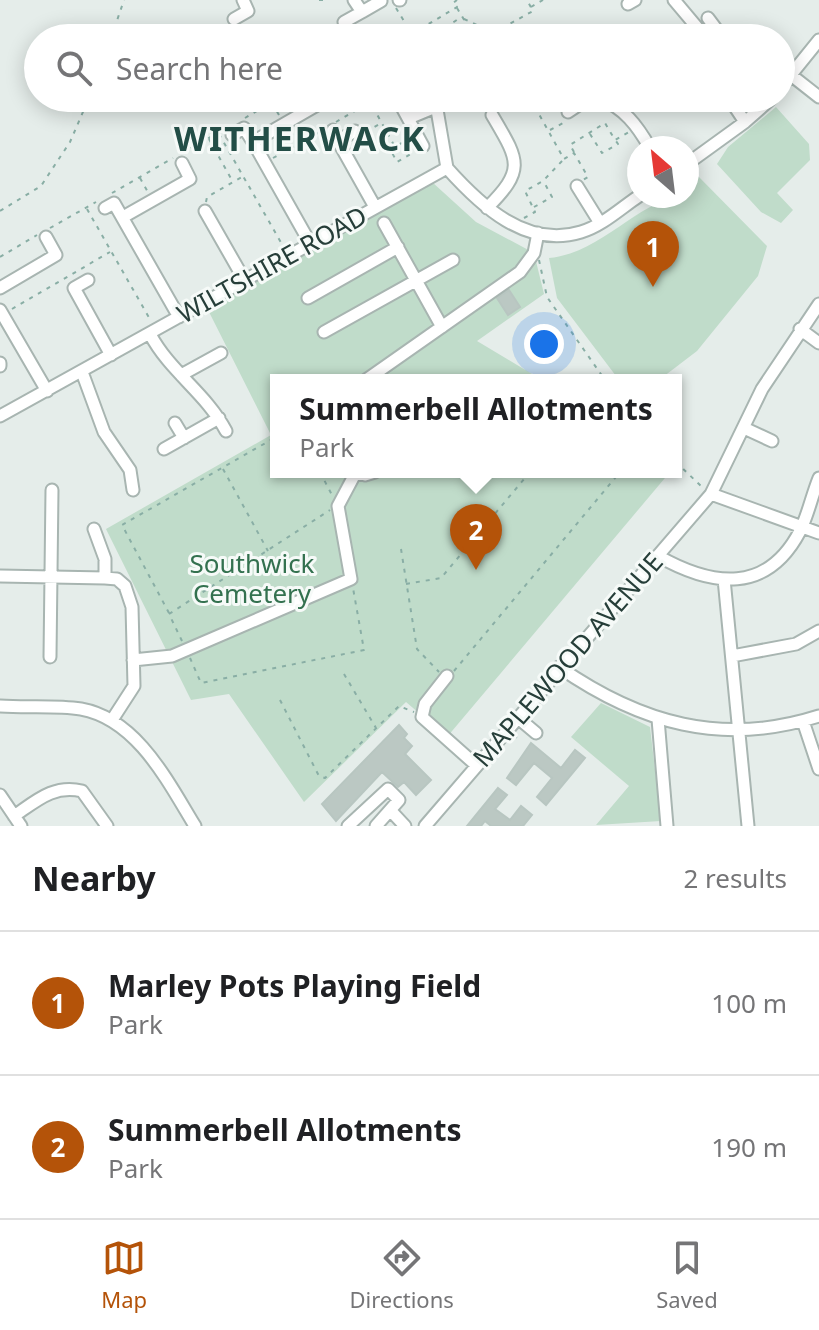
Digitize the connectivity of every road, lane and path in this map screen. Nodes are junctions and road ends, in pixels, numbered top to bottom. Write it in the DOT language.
graph roads {
  1 [pos="124,0"];
  2 [pos="243,0"];
  3 [pos="319,0"];
  4 [pos="325,0"];
  5 [pos="354,0"];
  6 [pos="457,0"];
  7 [pos="527,0"];
  8 [pos="543,0"];
  9 [pos="674,0"];
  10 [pos="394,1"];
  11 [pos="457,7"];
  12 [pos="531,7"];
  13 [pos="362,12"];
  14 [pos="463,18"];
  15 [pos="708,18"];
  16 [pos="234,19"];
  17 [pos="344,22"];
  18 [pos="116,24"];
  19 [pos="405,24"];
  20 [pos="429,24"];
  21 [pos="452,24"];
  22 [pos="467,24"];
  23 [pos="475,24"];
  24 [pos="509,24"];
  25 [pos="694,24"];
  26 [pos="712,24"];
  27 [pos="819,40"];
  28 [pos="795,70"];
  29 [pos="795,78"];
  30 [pos="819,97"];
  31 [pos="83,112"];
  32 [pos="254,112"];
  33 [pos="277,112"];
  34 [pos="305,112"];
  35 [pos="352,112"];
  36 [pos="376,112"];
  37 [pos="405,112"];
  38 [pos="422,112"];
  39 [pos="438,112"];
  40 [pos="490,112"];
  41 [pos="538,112"];
  42 [pos="568,112"];
  43 [pos="624,112"];
  44 [pos="738,112"];
  45 [pos="756,112"];
  46 [pos="492,115"];
  47 [pos="245,117"];
  48 [pos="409,118"];
  49 [pos="745,122"];
  50 [pos="284,124"];
  51 [pos="638,127"];
  52 [pos="232,130"];
  53 [pos="355,131"];
  54 [pos="549,131"];
  55 [pos="218,133"];
  56 [pos="589,133"];
  57 [pos="417,135"];
  58 [pos="643,136"];
  59 [pos="209,138"];
  60 [pos="615,140"];
  61 [pos="253,142"];
  62 [pos="570,145"];
  63 [pos="423,146"];
  64 [pos="395,147"];
  65 [pos="559,150"];
  66 [pos="574,153"];
  67 [pos="699,155"];
  68 [pos="564,159"];
  69 [pos="265,162"];
  70 [pos="182,163"];
  71 [pos="447,168"];
  72 [pos="243,176"];
  73 [pos="140,177"];
  74 [pos="543,181"];
  75 [pos="233,182"];
  76 [pos="577,186"];
  77 [pos="113,192"];
  78 [pos="153,200"];
  79 [pos="102,204"];
  80 [pos="627,204"];
  81 [pos="375,207"];
  82 [pos="533,207"];
  83 [pos="86,208"];
  84 [pos="487,208"];
  85 [pos="0,211"];
  86 [pos="205,211"];
  87 [pos="123,217"];
  88 [pos="384,223"];
  89 [pos="600,223"];
  90 [pos="532,231"];
  91 [pos="46,237"];
  92 [pos="310,243"];
  93 [pos="398,247"];
  94 [pos="111,252"];
  95 [pos="534,253"];
  96 [pos="289,256"];
  97 [pos="0,257"];
  98 [pos="453,260"];
  99 [pos="88,280"];
  100 [pos="417,280"];
  101 [pos="245,281"];
  102 [pos="0,288"];
  103 [pos="308,298"];
  104 [pos="819,304"];
  105 [pos="1,312"];
  106 [pos="179,317"];
  107 [pos="442,327"];
  108 [pos="800,329"];
  109 [pos="153,332"];
  110 [pos="324,332"];
  111 [pos="819,343"];
  112 [pos="221,353"];
  113 [pos="111,355"];
  114 [pos="82,372"];
  115 [pos="375,374"];
  116 [pos="601,374"];
  117 [pos="181,375"];
  118 [pos="47,391"];
  119 [pos="0,416"];
  120 [pos="219,418"];
  121 [pos="175,423"];
  122 [pos="744,428"];
  123 [pos="226,431"];
  124 [pos="184,438"];
  125 [pos="270,440"];
  126 [pos="772,441"];
  127 [pos="164,449"];
  128 [pos="223,467"];
  129 [pos="682,467"];
  130 [pos="323,478"];
  131 [pos="352,478"];
  132 [pos="525,478"];
  133 [pos="615,478"];
  134 [pos="819,478"];
  135 [pos="52,490"];
  136 [pos="133,490"];
  137 [pos="711,494"];
  138 [pos="338,506"];
  139 [pos="802,527"];
  140 [pos="94,529"];
  141 [pos="819,533"];
  142 [pos="401,549"];
  143 [pos="268,551"];
  144 [pos="658,556"];
  145 [pos="0,576"];
  146 [pos="50,577"];
  147 [pos="105,578"];
  148 [pos="351,579"];
  149 [pos="724,579"];
  150 [pos="406,584"];
  151 [pos="169,614"];
  152 [pos="819,631"];
  153 [pos="186,650"];
  154 [pos="732,656"];
  155 [pos="50,657"];
  156 [pos="133,660"];
  157 [pos="559,667"];
  158 [pos="344,674"];
  159 [pos="447,677"];
  160 [pos="280,700"];
  161 [pos="0,706"];
  162 [pos="819,716"];
  163 [pos="422,717"];
  164 [pos="517,717"];
  165 [pos="658,719"];
  166 [pos="112,720"];
  167 [pos="803,721"];
  168 [pos="376,728"];
  169 [pos="736,728"];
  170 [pos="536,733"];
  171 [pos="476,765"];
  172 [pos="819,769"];
  173 [pos="0,795"];
  174 [pos="391,811"];
  175 [pos="17,821"];
  176 [pos="107,826"];
  177 [pos="195,826"];
  178 [pos="348,826"];
  179 [pos="376,826"];
  180 [pos="405,826"];
  181 [pos="425,826"];
  182 [pos="667,826"];
  183 [pos="748,826"];
  1 -- 18 [label="path"];
  2 -- 16 [label="street"];
  3 -- 4 [label="path"];
  5 -- 13 [label="street"];
  6 -- 11 [label="path"];
  7 -- 12 [label="path"];
  8 -- 12 [label="path"];
  9 -- 25 [label="street"];
  10 -- 13 [label="street"];
  10 -- 19 [label="path"];
  11 -- 14 [label="path"];
  11 -- 20 [label="path"];
  12 -- 24 [label="path"];
  13 -- 17 [label="street"];
  14 -- 21 [label="path"];
  14 -- 22 [label="path"];
  14 -- 23 [label="path"];
  15 -- 26 [label="street"];
  27 -- 28 [label="street"];
  29 -- 30 [label="street"];
  31 -- 85 [label="path"];
  32 -- 47 [label="path"];
  33 -- 50 [label="path"];
  34 -- 50 [label="street"];
  35 -- 69 [label="path"];
  36 -- 64 [label="path"];
  37 -- 48 [label="street"];
  38 -- 48 [label="street"];
  39 -- 71 [label="street"];
  40 -- 46 [label="path"];
  41 -- 54 [label="path"];
  42 -- 54 [label="path"];
  43 -- 51 [label="street"];
  44 -- 49 [label="street"];
  45 -- 49 [label="street"];
  46 -- 84 [label="street"];
  48 -- 57 [label="street"];
  49 -- 67 [label="street"];
  50 -- 61 [label="street"];
  51 -- 58 [label="street"];
  51 -- 60 [label="path"];
  52 -- 55 [label="path"];
  52 -- 61 [label="street"];
  53 -- 81 [label="street"];
  54 -- 65 [label="path"];
  55 -- 59 [label="path"];
  55 -- 72 [label="path"];
  56 -- 60 [label="path"];
  56 -- 60 [label="path"];
  56 -- 62 [label="path"];
  57 -- 63 [label="street"];
  57 -- 64 [label="path"];
  59 -- 73 [label="path"];
  59 -- 75 [label="path"];
  61 -- 69 [label="street"];
  62 -- 65 [label="path"];
  62 -- 66 [label="path"];
  63 -- 64 [label="path"];
  65 -- 68 [label="path"];
  66 -- 68 [label="path"];
  66 -- 76 [label="path"];
  68 -- 74 [label="path"];
  69 -- 92 [label="street"];
  70 -- 78 [label="street"];
  71 -- 81 [label="street, WILTSHIRE ROAD"];
  71 -- 84 [label="street"];
  72 -- 75 [label="path"];
  72 -- 96 [label="path"];
  73 -- 77 [label="path"];
  73 -- 78 [label="path"];
  74 -- 82 [label="path"];
  74 -- 82 [label="path"];
  75 -- 86 [label="path"];
  76 -- 89 [label="street"];
  78 -- 87 [label="street"];
  79 -- 83 [label="path"];
  79 -- 87 [label="street"];
  80 -- 89 [label="street"];
  81 -- 92 [label="street, WILTSHIRE ROAD"];
  82 -- 90 [label="path"];
  83 -- 94 [label="path"];
  83 -- 97 [label="path"];
  84 -- 90 [label="street"];
  86 -- 101 [label="street"];
  87 -- 106 [label="street"];
  88 -- 93 [label="street"];
  89 -- 90 [label="street"];
  90 -- 95 [label="street"];
  91 -- 102 [label="street"];
  92 -- 96 [label="street, WILTSHIRE ROAD"];
  93 -- 100 [label="street"];
  93 -- 103 [label="street"];
  94 -- 105 [label="path"];
  94 -- 109 [label="path"];
  95 -- 107 [label="street"];
  95 -- 116 [label="path"];
  96 -- 101 [label="street, WILTSHIRE ROAD"];
  98 -- 100 [label="street"];
  99 -- 113 [label="street"];
  100 -- 107 [label="street"];
  100 -- 110 [label="street"];
  101 -- 106 [label="street, WILTSHIRE ROAD"];
  104 -- 108 [label="street, MAPLEWOOD AVENUE"];
  105 -- 118 [label="street"];
  106 -- 109 [label="street, WILTSHIRE ROAD"];
  107 -- 115 [label="street"];
  108 -- 111 [label="street"];
  108 -- 122 [label="street, MAPLEWOOD AVENUE"];
  109 -- 113 [label="street, WILTSHIRE ROAD"];
  109 -- 117 [label="street"];
  112 -- 117 [label="street"];
  113 -- 114 [label="street, WILTSHIRE ROAD"];
  114 -- 118 [label="street, WILTSHIRE ROAD"];
  114 -- 136 [label="street"];
  117 -- 120 [label="street"];
  118 -- 119 [label="street, WILTSHIRE ROAD"];
  120 -- 123 [label="street"];
  120 -- 124 [label="street"];
  121 -- 124 [label="street"];
  122 -- 126 [label="street"];
  122 -- 137 [label="street, MAPLEWOOD AVENUE"];
  124 -- 127 [label="street"];
  125 -- 128 [label="path"];
  128 -- 143 [label="path"];
  128 -- 151 [label="path"];
  129 -- 137 [label="path"];
  130 -- 138 [label="path"];
  131 -- 138 [label="street"];
  132 -- 150 [label="path"];
  133 -- 159 [label="path"];
  134 -- 139 [label="street"];
  135 -- 146 [label="street"];
  137 -- 139 [label="street"];
  137 -- 144 [label="street, MAPLEWOOD AVENUE"];
  138 -- 143 [label="path"];
  138 -- 148 [label="street"];
  139 -- 141 [label="street"];
  139 -- 149 [label="street"];
  140 -- 147 [label="street"];
  142 -- 150 [label="path"];
  143 -- 151 [label="path"];
  144 -- 149 [label="street"];
  144 -- 157 [label="street, MAPLEWOOD AVENUE"];
  145 -- 146 [label="street"];
  146 -- 147 [label="street"];
  146 -- 155 [label="street"];
  147 -- 156 [label="street"];
  148 -- 153 [label="street"];
  148 -- 153 [label="path"];
  149 -- 154 [label="street"];
  150 -- 159 [label="path"];
  151 -- 153 [label="path"];
  152 -- 154 [label="street"];
  153 -- 156 [label="street"];
  154 -- 169 [label="street"];
  156 -- 166 [label="street"];
  157 -- 164 [label="street, MAPLEWOOD AVENUE"];
  157 -- 165 [label="street"];
  158 -- 168 [label="path"];
  159 -- 163 [label="street"];
  160 -- 168 [label="path"];
  161 -- 166 [label="street"];
  162 -- 167 [label="street"];
  163 -- 168 [label="path"];
  163 -- 171 [label="street"];
  164 -- 170 [label="street"];
  164 -- 171 [label="street, MAPLEWOOD AVENUE"];
  165 -- 169 [label="street"];
  165 -- 182 [label="street"];
  166 -- 177 [label="street"];
  167 -- 169 [label="street"];
  167 -- 172 [label="street"];
  169 -- 183 [label="street"];
  171 -- 181 [label="street, MAPLEWOOD AVENUE"];
  173 -- 175 [label="street"];
  174 -- 178 [label="street"];
  174 -- 179 [label="street"];
  174 -- 180 [label="street"];
  175 -- 176 [label="street"];
}
